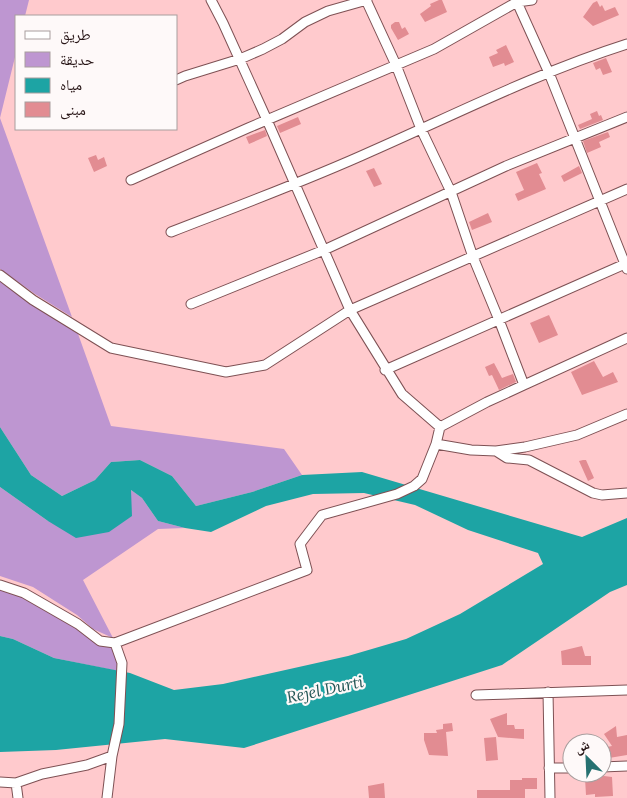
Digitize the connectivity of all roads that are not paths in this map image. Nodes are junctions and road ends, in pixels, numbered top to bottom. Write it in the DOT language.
graph roads {
  1 [pos="211,0"];
  2 [pos="367,0"];
  3 [pos="532,0"];
  4 [pos="516,1"];
  5 [pos="627,44"];
  6 [pos="240,59"];
  7 [pos="396,65"];
  8 [pos="549,73"];
  9 [pos="178,79"];
  10 [pos="627,117"];
  11 [pos="267,120"];
  12 [pos="421,129"];
  13 [pos="575,138"];
  14 [pos="131,180"];
  15 [pos="294,185"];
  16 [pos="627,189"];
  17 [pos="451,192"];
  18 [pos="599,200"];
  19 [pos="171,232"];
  20 [pos="324,250"];
  21 [pos="473,257"];
  22 [pos="626,265"];
  23 [pos="0,275"];
  24 [pos="192,304"];
  25 [pos="350,310"];
  26 [pos="499,320"];
  27 [pos="627,338"];
  28 [pos="386,370"];
  29 [pos="524,385"];
  30 [pos="627,414"];
  31 [pos="440,427"];
  32 [pos="436,444"];
  33 [pos="496,451"];
  34 [pos="627,493"];
  35 [pos="0,584"];
  36 [pos="115,643"];
  37 [pos="627,690"];
  38 [pos="548,692"];
  39 [pos="476,695"];
  40 [pos="112,756"];
  41 [pos="627,766"];
  42 [pos="612,767"];
  43 [pos="549,768"];
  44 [pos="562,768"];
  45 [pos="0,782"];
  46 [pos="16,783"];
  47 [pos="18,798"];
  48 [pos="107,798"];
  49 [pos="550,798"];
  1 -- 6 [label="street"];
  2 -- 6 [label="street"];
  2 -- 7 [label="street"];
  3 -- 4 [label="street"];
  4 -- 7 [label="street"];
  4 -- 8 [label="street"];
  5 -- 8 [label="street"];
  6 -- 9 [label="street"];
  6 -- 11 [label="street"];
  7 -- 11 [label="street"];
  7 -- 12 [label="street"];
  8 -- 12 [label="street"];
  8 -- 13 [label="street"];
  10 -- 13 [label="street"];
  11 -- 14 [label="street"];
  11 -- 15 [label="street"];
  12 -- 15 [label="street"];
  12 -- 17 [label="street"];
  13 -- 17 [label="street"];
  13 -- 18 [label="street"];
  15 -- 19 [label="street"];
  15 -- 20 [label="street"];
  16 -- 18 [label="street"];
  17 -- 20 [label="street"];
  17 -- 21 [label="street"];
  18 -- 21 [label="street"];
  18 -- 22 [label="street"];
  20 -- 24 [label="street"];
  20 -- 25 [label="street"];
  21 -- 25 [label="street"];
  21 -- 26 [label="street"];
  22 -- 26 [label="street"];
  23 -- 25 [label="street"];
  25 -- 28 [label="street"];
  26 -- 28 [label="street"];
  26 -- 29 [label="street"];
  27 -- 29 [label="street"];
  28 -- 31 [label="street"];
  29 -- 31 [label="street"];
  30 -- 33 [label="street"];
  31 -- 32 [label="street"];
  32 -- 33 [label="street"];
  32 -- 36 [label="street"];
  33 -- 34 [label="street"];
  35 -- 36 [label="street"];
  36 -- 40 [label="street"];
  37 -- 38 [label="street"];
  38 -- 39 [label="street"];
  38 -- 43 [label="street"];
  40 -- 46 [label="street"];
  40 -- 48 [label="street"];
  41 -- 42 [label="street"];
  43 -- 44 [label="street"];
  43 -- 49 [label="street"];
  45 -- 46 [label="street"];
  46 -- 47 [label="street"];
}
